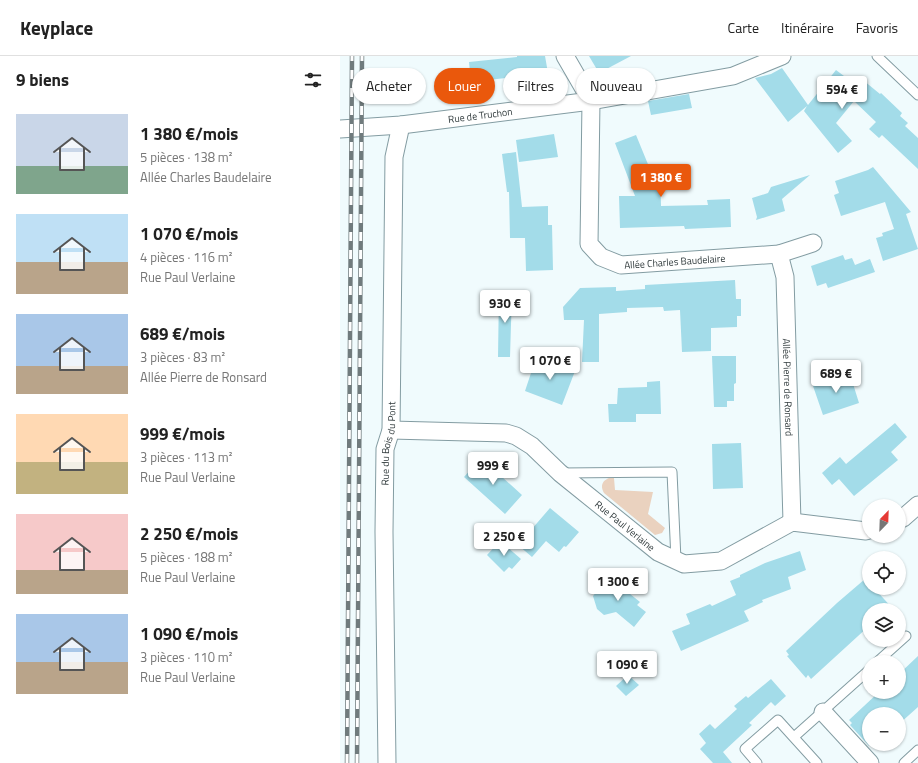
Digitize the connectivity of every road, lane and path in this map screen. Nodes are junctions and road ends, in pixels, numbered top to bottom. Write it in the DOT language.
graph roads {
  1 [pos="565,56"];
  2 [pos="782,56"];
  3 [pos="877,56"];
  4 [pos="576,75"];
  5 [pos="656,90"];
  6 [pos="918,95"];
  7 [pos="576,103"];
  8 [pos="591,104"];
  9 [pos="400,125"];
  10 [pos="340,129"];
  11 [pos="812,243"];
  12 [pos="779,254"];
  13 [pos="391,430"];
  14 [pos="560,473"];
  15 [pos="918,505"];
  16 [pos="906,515"];
  17 [pos="792,522"];
  18 [pos="862,531"];
  19 [pos="676,560"];
  20 [pos="894,647"];
  21 [pos="885,655"];
  22 [pos="862,676"];
  23 [pos="823,712"];
  24 [pos="794,737"];
  25 [pos="918,750"];
  26 [pos="387,763"];
  27 [pos="758,763"];
  28 [pos="817,763"];
  29 [pos="870,763"];
  30 [pos="904,763"];
  1 -- 4 [label="street"];
  2 -- 5 [label="street, Rue de Truchon"];
  3 -- 6 [label="lane"];
  7 -- 9 [label="street, Rue de Truchon"];
  8 -- 12 [label="street, Allée Charles Baudelaire"];
  9 -- 10 [label="street, Rue de Truchon"];
  9 -- 13 [label="street, Rue du Bois du Pont"];
  11 -- 12 [label="street, Allée Charles Baudelaire"];
  12 -- 17 [label="street, Allée Pierre de Ronsard"];
  13 -- 14 [label="street, Rue Paul Verlaine"];
  13 -- 26 [label="street, Rue du Bois du Pont"];
  14 -- 19 [label="street, Rue Paul Verlaine"];
  14 -- 19 [label="lane"];
  15 -- 16 [label="street"];
  17 -- 18 [label="street"];
  17 -- 19 [label="street, Rue Paul Verlaine"];
  20 -- 21 [label="lane"];
  22 -- 23 [label="lane"];
  23 -- 24 [label="lane"];
  23 -- 29 [label="street"];
  24 -- 27 [label="lane"];
  24 -- 28 [label="lane"];
  25 -- 30 [label="lane"];
}
